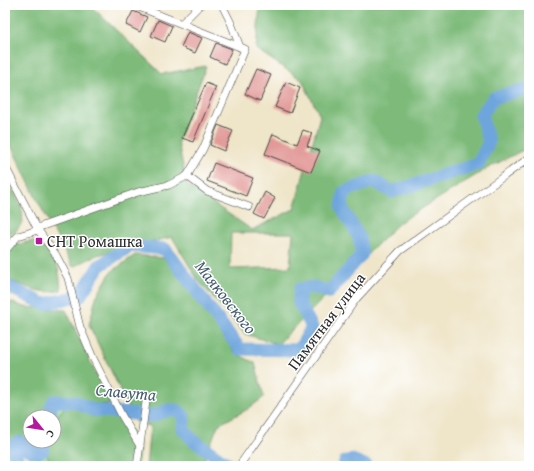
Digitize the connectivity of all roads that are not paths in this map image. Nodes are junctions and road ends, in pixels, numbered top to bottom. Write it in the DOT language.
graph roads {
  1 [pos="134,5"];
  2 [pos="200,5"];
  3 [pos="222,5"];
  4 [pos="182,23"];
  5 [pos="242,48"];
  6 [pos="529,158"];
  7 [pos="5,166"];
  8 [pos="187,176"];
  9 [pos="249,207"];
  10 [pos="37,229"];
  11 [pos="5,251"];
  12 [pos="146,402"];
  13 [pos="140,446"];
  14 [pos="240,464"];
  15 [pos="137,466"];
  1 -- 4 [label="street"];
  2 -- 4 [label="street"];
  3 -- 5 [label="street"];
  4 -- 5 [label="street"];
  5 -- 8 [label="street"];
  6 -- 14 [label="street, Памятная улица"];
  7 -- 10 [label="street"];
  8 -- 9 [label="street"];
  8 -- 10 [label="street"];
  10 -- 11 [label="street"];
  10 -- 13 [label="street"];
  12 -- 13 [label="street"];
  13 -- 15 [label="street"];
}
